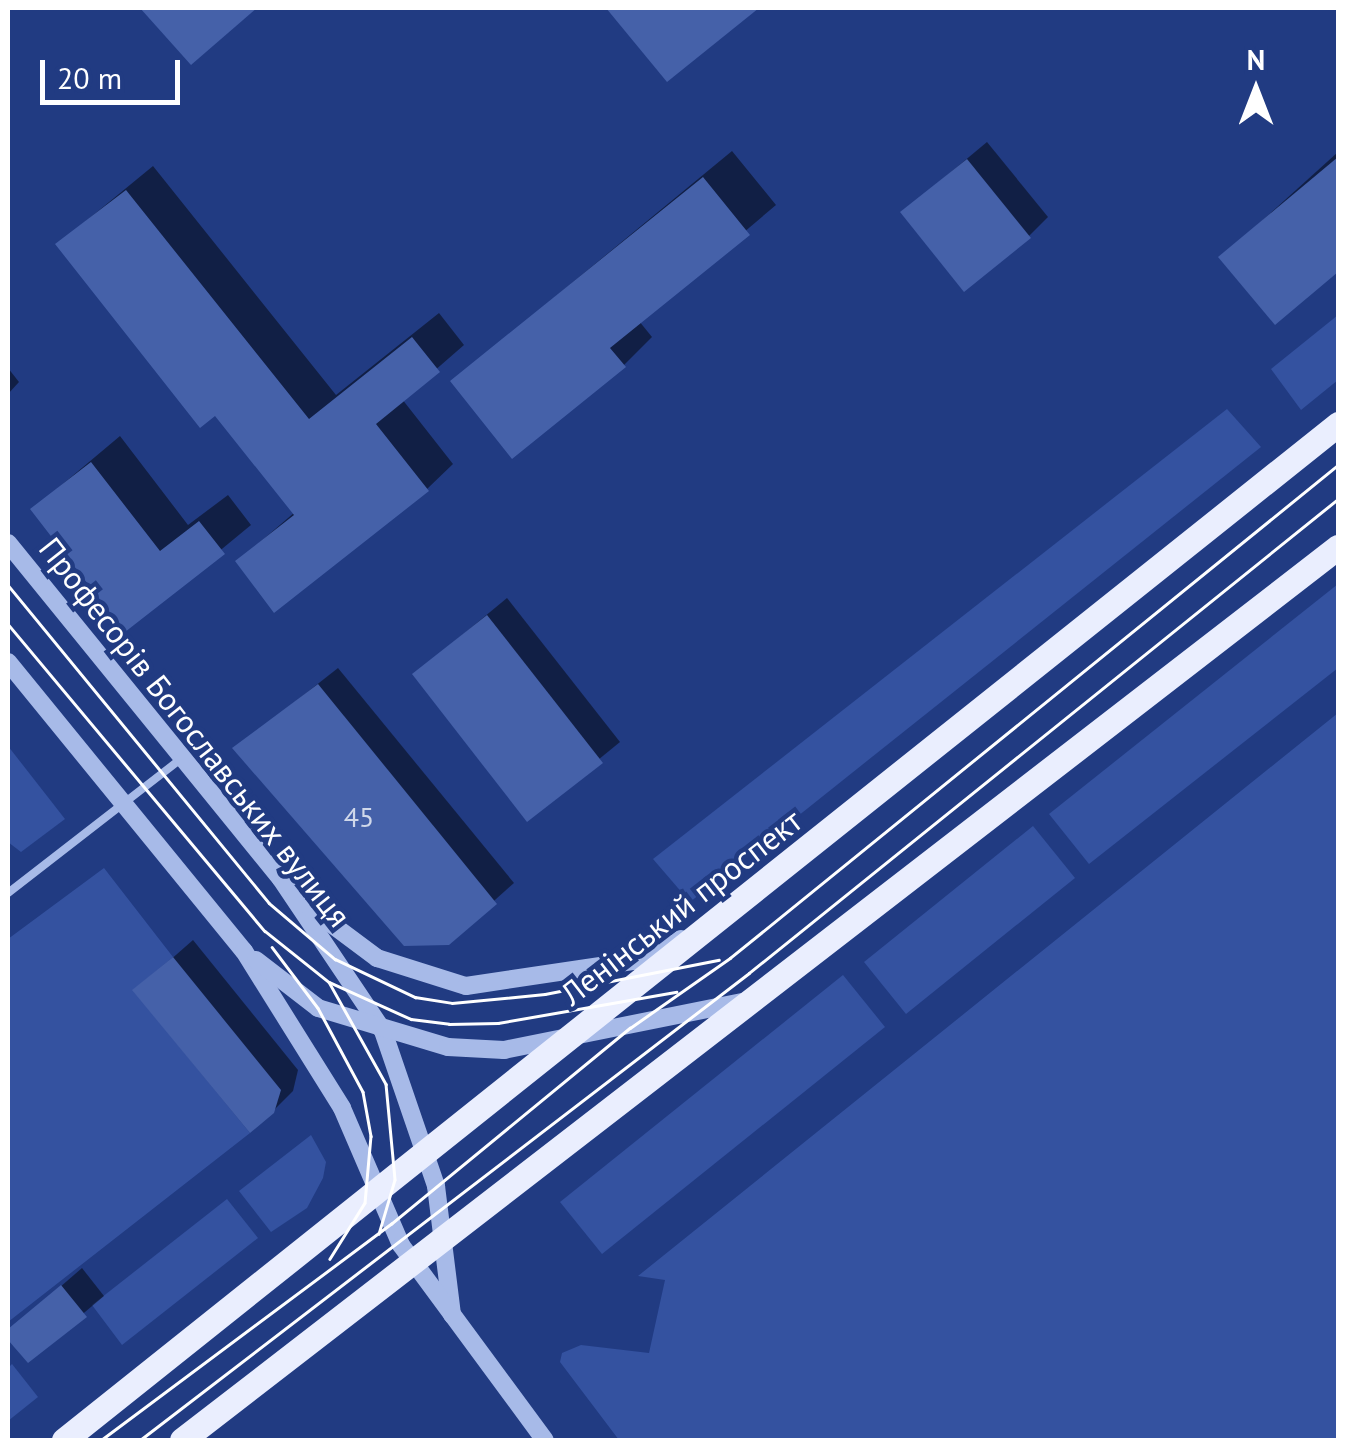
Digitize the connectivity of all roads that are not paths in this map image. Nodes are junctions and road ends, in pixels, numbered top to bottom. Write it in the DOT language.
graph roads {
  1 [pos="1338,424"];
  2 [pos="8,543"];
  3 [pos="1338,547"];
  4 [pos="8,662"];
  5 [pos="181,759"];
  6 [pos="122,804"];
  7 [pos="281,879"];
  8 [pos="8,892"];
  9 [pos="713,924"];
  10 [pos="244,951"];
  11 [pos="764,996"];
  12 [pos="384,1032"];
  13 [pos="564,1040"];
  14 [pos="427,1152"];
  15 [pos="377,1194"];
  16 [pos="443,1235"];
  17 [pos="410,1259"];
  18 [pos="452,1315"];
  19 [pos="64,1440"];
  20 [pos="182,1440"];
  21 [pos="545,1440"];
  1 -- 9 [label="main road, Ленінський проспект"];
  2 -- 5 [label="street, Професорів Богославських вулиця"];
  3 -- 11 [label="main road"];
  4 -- 6 [label="street"];
  5 -- 6 [label="lane"];
  5 -- 7 [label="street, Професорів Богославських вулиця"];
  6 -- 8 [label="lane"];
  6 -- 10 [label="street"];
  7 -- 9 [label="street"];
  7 -- 12 [label="street, Професорів Богославських вулиця"];
  9 -- 13 [label="main road, Ленінський проспект"];
  10 -- 12 [label="street"];
  10 -- 15 [label="street"];
  11 -- 13 [label="street"];
  11 -- 16 [label="main road"];
  12 -- 13 [label="street"];
  12 -- 14 [label="street, Професорів Богославських вулиця"];
  13 -- 14 [label="main road, Ленінський проспект"];
  14 -- 15 [label="main road, Ленінський проспект"];
  14 -- 16 [label="street, Професорів Богославських вулиця"];
  15 -- 17 [label="street"];
  15 -- 19 [label="main road, Ленінський проспект"];
  16 -- 17 [label="main road"];
  16 -- 18 [label="street, Професорів Богославських вулиця"];
  17 -- 18 [label="street"];
  17 -- 20 [label="main road"];
  18 -- 21 [label="street"];
}
